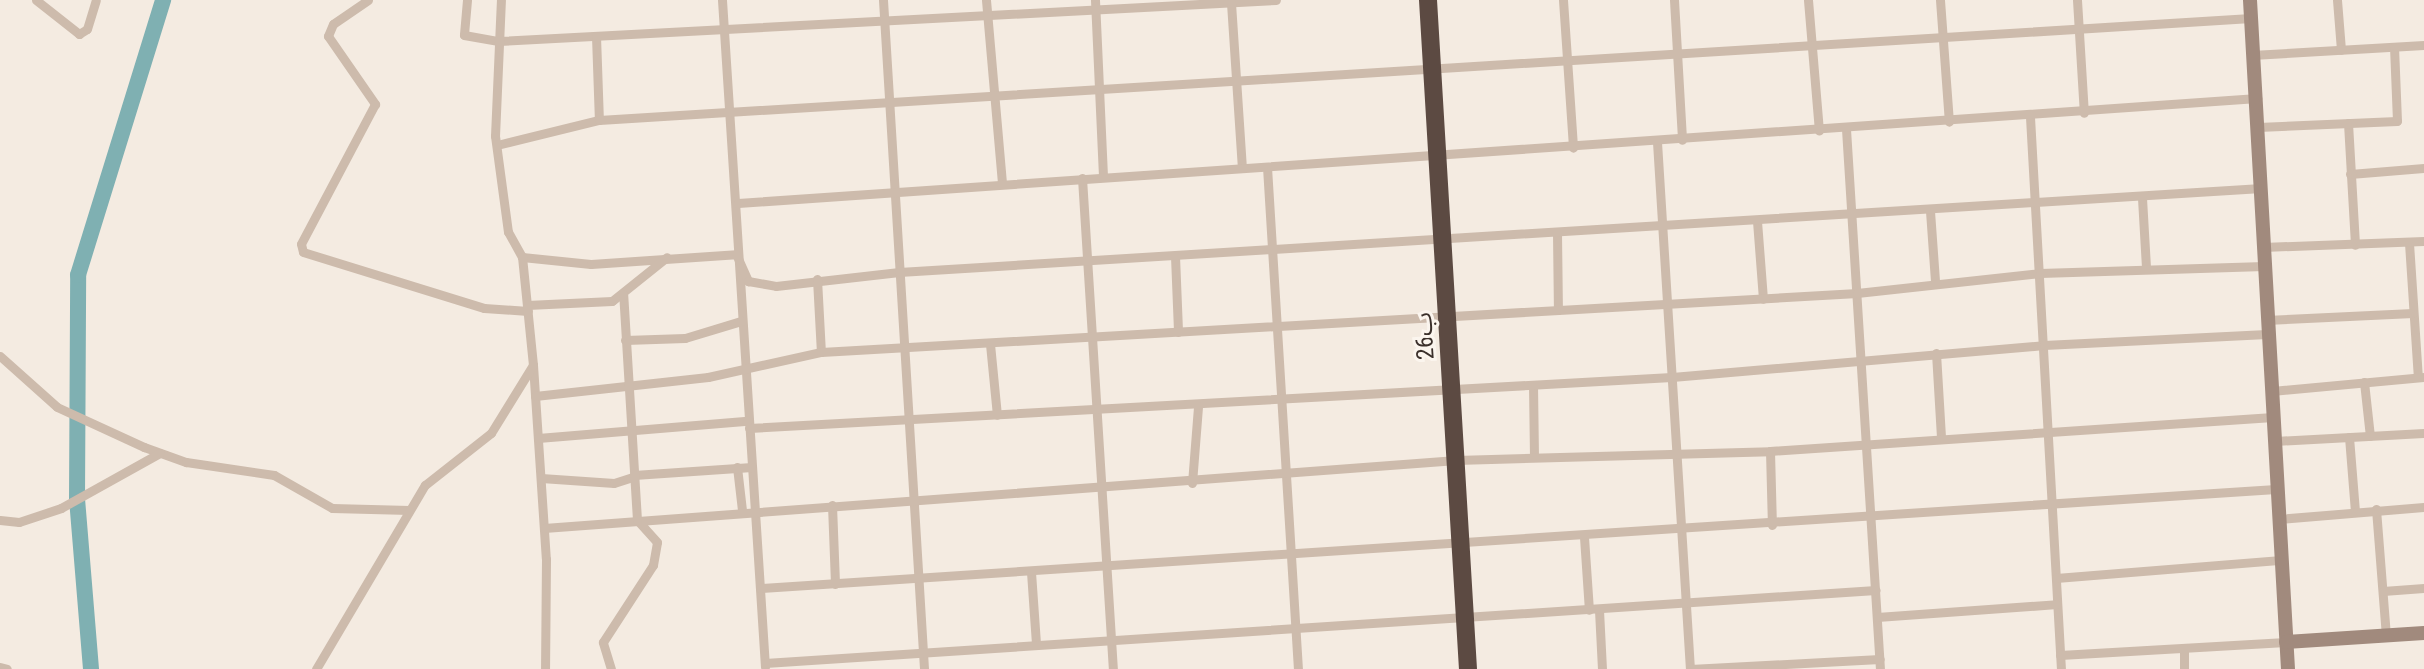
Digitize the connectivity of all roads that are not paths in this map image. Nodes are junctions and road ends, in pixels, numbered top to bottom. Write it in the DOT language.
graph roads {
  1 [pos="36,0"];
  2 [pos="96,0"];
  3 [pos="368,0"];
  4 [pos="467,0"];
  5 [pos="501,0"];
  6 [pos="722,0"];
  7 [pos="883,0"];
  8 [pos="986,0"];
  9 [pos="1095,0"];
  10 [pos="1276,0"];
  11 [pos="1428,0"];
  12 [pos="1563,0"];
  13 [pos="1674,0"];
  14 [pos="1808,0"];
  15 [pos="1940,0"];
  16 [pos="2077,0"];
  17 [pos="2250,0"];
  18 [pos="2337,0"];
  19 [pos="1231,3"];
  20 [pos="1096,14"];
  21 [pos="987,18"];
  22 [pos="2251,18"];
  23 [pos="884,23"];
  24 [pos="2079,29"];
  25 [pos="725,30"];
  26 [pos="596,36"];
  27 [pos="1943,39"];
  28 [pos="498,41"];
  29 [pos="2424,45"];
  30 [pos="2394,47"];
  31 [pos="1812,49"];
  32 [pos="2341,50"];
  33 [pos="2252,55"];
  34 [pos="1678,58"];
  35 [pos="1567,64"];
  36 [pos="1432,69"];
  37 [pos="1236,83"];
  38 [pos="1099,92"];
  39 [pos="995,98"];
  40 [pos="2257,98"];
  41 [pos="889,103"];
  42 [pos="730,113"];
  43 [pos="2084,113"];
  44 [pos="2030,117"];
  45 [pos="599,120"];
  46 [pos="1949,122"];
  47 [pos="2348,123"];
  48 [pos="2258,127"];
  49 [pos="1846,129"];
  50 [pos="1819,131"];
  51 [pos="1682,140"];
  52 [pos="1657,142"];
  53 [pos="497,145"];
  54 [pos="1573,148"];
  55 [pos="1437,154"];
  56 [pos="1267,167"];
  57 [pos="1242,168"];
  58 [pos="2424,168"];
  59 [pos="2350,174"];
  60 [pos="1103,176"];
  61 [pos="1082,178"];
  62 [pos="1002,182"];
  63 [pos="2261,188"];
  64 [pos="894,189"];
  65 [pos="2142,198"];
  66 [pos="738,203"];
  67 [pos="2036,206"];
  68 [pos="1930,211"];
  69 [pos="1852,215"];
  70 [pos="1757,221"];
  71 [pos="1661,226"];
  72 [pos="1557,233"];
  73 [pos="1443,241"];
  74 [pos="2424,241"];
  75 [pos="2409,243"];
  76 [pos="2355,245"];
  77 [pos="2263,247"];
  78 [pos="1271,250"];
  79 [pos="736,254"];
  80 [pos="1175,256"];
  81 [pos="522,257"];
  82 [pos="667,257"];
  83 [pos="1087,260"];
  84 [pos="2264,266"];
  85 [pos="2146,268"];
  86 [pos="899,272"];
  87 [pos="2040,273"];
  88 [pos="817,279"];
  89 [pos="1935,280"];
  90 [pos="1857,293"];
  91 [pos="623,294"];
  92 [pos="1763,299"];
  93 [pos="1666,305"];
  94 [pos="527,308"];
  95 [pos="1558,310"];
  96 [pos="2413,313"];
  97 [pos="1447,315"];
  98 [pos="741,321"];
  99 [pos="1274,324"];
  100 [pos="2267,327"];
  101 [pos="1178,332"];
  102 [pos="1092,337"];
  103 [pos="625,340"];
  104 [pos="990,344"];
  105 [pos="2044,345"];
  106 [pos="905,348"];
  107 [pos="821,352"];
  108 [pos="1936,353"];
  109 [pos="0,356"];
  110 [pos="1862,364"];
  111 [pos="533,365"];
  112 [pos="743,368"];
  113 [pos="1672,377"];
  114 [pos="2421,377"];
  115 [pos="2364,382"];
  116 [pos="628,385"];
  117 [pos="1533,385"];
  118 [pos="1452,388"];
  119 [pos="2272,391"];
  120 [pos="535,396"];
  121 [pos="1278,398"];
  122 [pos="1198,406"];
  123 [pos="1096,411"];
  124 [pos="997,415"];
  125 [pos="2273,417"];
  126 [pos="909,420"];
  127 [pos="748,424"];
  128 [pos="631,428"];
  129 [pos="2050,430"];
  130 [pos="2424,433"];
  131 [pos="2370,436"];
  132 [pos="1941,437"];
  133 [pos="2349,437"];
  134 [pos="538,438"];
  135 [pos="2275,441"];
  136 [pos="1864,444"];
  137 [pos="1770,451"];
  138 [pos="160,453"];
  139 [pos="1677,454"];
  140 [pos="1534,455"];
  141 [pos="1456,460"];
  142 [pos="737,467"];
  143 [pos="752,467"];
  144 [pos="635,475"];
  145 [pos="1282,477"];
  146 [pos="541,478"];
  147 [pos="1192,483"];
  148 [pos="1101,489"];
  149 [pos="2276,489"];
  150 [pos="914,500"];
  151 [pos="832,505"];
  152 [pos="2053,505"];
  153 [pos="2424,507"];
  154 [pos="757,508"];
  155 [pos="2376,509"];
  156 [pos="409,510"];
  157 [pos="742,510"];
  158 [pos="2355,511"];
  159 [pos="1870,519"];
  160 [pos="2278,519"];
  161 [pos="0,520"];
  162 [pos="637,520"];
  163 [pos="1772,525"];
  164 [pos="544,528"];
  165 [pos="1683,531"];
  166 [pos="1584,537"];
  167 [pos="1460,540"];
  168 [pos="1291,552"];
  169 [pos="2281,560"];
  170 [pos="1106,567"];
  171 [pos="1031,572"];
  172 [pos="2056,578"];
  173 [pos="919,579"];
  174 [pos="835,584"];
  175 [pos="760,588"];
  176 [pos="2424,588"];
  177 [pos="1876,590"];
  178 [pos="2383,591"];
  179 [pos="2057,604"];
  180 [pos="1687,606"];
  181 [pos="1594,610"];
  182 [pos="1465,615"];
  183 [pos="1877,617"];
  184 [pos="1295,630"];
  185 [pos="2424,633"];
  186 [pos="2386,636"];
  187 [pos="1111,638"];
  188 [pos="2286,642"];
  189 [pos="1036,644"];
  190 [pos="2184,649"];
  191 [pos="923,651"];
  192 [pos="2060,655"];
  193 [pos="1880,664"];
  194 [pos="765,666"];
  195 [pos="1797,666"];
  196 [pos="0,667"];
  197 [pos="7,669"];
  198 [pos="316,669"];
  199 [pos="545,669"];
  200 [pos="611,669"];
  201 [pos="924,669"];
  202 [pos="1113,669"];
  203 [pos="1298,669"];
  204 [pos="1468,669"];
  205 [pos="1602,669"];
  206 [pos="1690,669"];
  207 [pos="2061,669"];
  208 [pos="2184,669"];
  209 [pos="2288,669"];
  1 -- 2 [label="street"];
  3 -- 94 [label="street"];
  4 -- 28 [label="street"];
  5 -- 28 [label="street"];
  6 -- 25 [label="street"];
  7 -- 23 [label="street"];
  8 -- 21 [label="street"];
  9 -- 20 [label="street"];
  10 -- 19 [label="street"];
  11 -- 36 [label="highway, 26ب"];
  12 -- 35 [label="street"];
  13 -- 34 [label="street"];
  14 -- 31 [label="street"];
  15 -- 27 [label="street"];
  16 -- 24 [label="street"];
  17 -- 22 [label="main road"];
  18 -- 32 [label="street"];
  19 -- 20 [label="street"];
  19 -- 37 [label="street"];
  20 -- 21 [label="street"];
  20 -- 38 [label="street"];
  21 -- 23 [label="street"];
  21 -- 39 [label="street"];
  22 -- 24 [label="street"];
  22 -- 33 [label="main road"];
  23 -- 25 [label="street"];
  23 -- 41 [label="street"];
  24 -- 27 [label="street"];
  24 -- 43 [label="street"];
  25 -- 26 [label="street"];
  25 -- 42 [label="street"];
  26 -- 28 [label="street"];
  26 -- 45 [label="street"];
  27 -- 31 [label="street"];
  27 -- 46 [label="street"];
  28 -- 53 [label="street"];
  29 -- 30 [label="street"];
  30 -- 32 [label="street"];
  30 -- 47 [label="street"];
  31 -- 34 [label="street"];
  31 -- 50 [label="street"];
  32 -- 33 [label="street"];
  33 -- 40 [label="main road"];
  34 -- 35 [label="street"];
  34 -- 51 [label="street"];
  35 -- 36 [label="street"];
  35 -- 54 [label="street"];
  36 -- 37 [label="street"];
  36 -- 55 [label="highway, 26ب"];
  37 -- 38 [label="street"];
  37 -- 57 [label="street"];
  38 -- 39 [label="street"];
  38 -- 60 [label="street"];
  39 -- 41 [label="street"];
  39 -- 62 [label="street"];
  40 -- 43 [label="street"];
  40 -- 48 [label="main road"];
  41 -- 42 [label="street"];
  41 -- 64 [label="street"];
  42 -- 45 [label="street"];
  42 -- 66 [label="street"];
  43 -- 44 [label="street"];
  44 -- 46 [label="street"];
  44 -- 67 [label="street"];
  45 -- 53 [label="street"];
  46 -- 49 [label="street"];
  47 -- 48 [label="street"];
  47 -- 59 [label="street"];
  48 -- 63 [label="main road"];
  49 -- 50 [label="street"];
  49 -- 69 [label="street"];
  50 -- 51 [label="street"];
  51 -- 52 [label="street"];
  52 -- 54 [label="street"];
  52 -- 71 [label="street"];
  53 -- 81 [label="street"];
  54 -- 55 [label="street"];
  55 -- 56 [label="street"];
  55 -- 73 [label="highway, 26ب"];
  56 -- 57 [label="street"];
  56 -- 78 [label="street"];
  57 -- 60 [label="street"];
  58 -- 59 [label="street"];
  59 -- 76 [label="street"];
  60 -- 61 [label="street"];
  61 -- 62 [label="street"];
  61 -- 83 [label="street"];
  62 -- 64 [label="street"];
  63 -- 65 [label="street"];
  63 -- 77 [label="main road"];
  64 -- 66 [label="street"];
  64 -- 86 [label="street"];
  65 -- 67 [label="street"];
  65 -- 85 [label="street"];
  66 -- 79 [label="street"];
  67 -- 68 [label="street"];
  67 -- 87 [label="street"];
  68 -- 69 [label="street"];
  68 -- 89 [label="street"];
  69 -- 70 [label="street"];
  69 -- 90 [label="street"];
  70 -- 71 [label="street"];
  70 -- 92 [label="street"];
  71 -- 72 [label="street"];
  71 -- 93 [label="street"];
  72 -- 73 [label="street"];
  72 -- 95 [label="street"];
  73 -- 78 [label="street"];
  73 -- 97 [label="highway, 26ب"];
  74 -- 75 [label="street"];
  75 -- 76 [label="street"];
  75 -- 96 [label="street"];
  76 -- 77 [label="street"];
  77 -- 84 [label="main road"];
  78 -- 80 [label="street"];
  78 -- 99 [label="street"];
  79 -- 82 [label="street"];
  79 -- 88 [label="street"];
  79 -- 98 [label="street"];
  80 -- 83 [label="street"];
  80 -- 101 [label="street"];
  81 -- 82 [label="street"];
  81 -- 94 [label="street"];
  82 -- 91 [label="street"];
  83 -- 86 [label="street"];
  83 -- 102 [label="street"];
  84 -- 85 [label="street"];
  84 -- 100 [label="main road"];
  85 -- 87 [label="street"];
  86 -- 88 [label="street"];
  86 -- 106 [label="street"];
  87 -- 89 [label="street"];
  87 -- 105 [label="street"];
  88 -- 107 [label="street"];
  89 -- 90 [label="street"];
  90 -- 92 [label="street"];
  90 -- 110 [label="street"];
  91 -- 94 [label="street"];
  91 -- 103 [label="street"];
  92 -- 93 [label="street"];
  93 -- 95 [label="street"];
  93 -- 113 [label="street"];
  94 -- 111 [label="street"];
  95 -- 97 [label="street"];
  96 -- 100 [label="street"];
  96 -- 114 [label="street"];
  97 -- 99 [label="street"];
  97 -- 118 [label="highway, 26ب"];
  98 -- 103 [label="street"];
  98 -- 112 [label="street"];
  99 -- 101 [label="street"];
  99 -- 121 [label="street"];
  100 -- 105 [label="street"];
  100 -- 119 [label="main road"];
  101 -- 102 [label="street"];
  102 -- 104 [label="street"];
  102 -- 123 [label="street"];
  103 -- 116 [label="street"];
  104 -- 106 [label="street"];
  104 -- 124 [label="street"];
  105 -- 108 [label="street"];
  105 -- 129 [label="street"];
  106 -- 107 [label="street"];
  106 -- 126 [label="street"];
  107 -- 112 [label="street"];
  108 -- 110 [label="street"];
  108 -- 132 [label="street"];
  109 -- 138 [label="street"];
  110 -- 113 [label="street"];
  110 -- 136 [label="street"];
  111 -- 120 [label="street"];
  111 -- 156 [label="street"];
  112 -- 116 [label="street"];
  112 -- 127 [label="street"];
  113 -- 117 [label="street"];
  113 -- 139 [label="street"];
  114 -- 115 [label="street"];
  115 -- 119 [label="street"];
  115 -- 131 [label="street"];
  116 -- 120 [label="street"];
  116 -- 128 [label="street"];
  117 -- 118 [label="street"];
  117 -- 140 [label="street"];
  118 -- 121 [label="street"];
  118 -- 141 [label="highway, 26ب"];
  119 -- 125 [label="main road"];
  120 -- 134 [label="street"];
  121 -- 122 [label="street"];
  121 -- 145 [label="street"];
  122 -- 123 [label="street"];
  122 -- 147 [label="street"];
  123 -- 124 [label="street"];
  123 -- 148 [label="street"];
  124 -- 126 [label="street"];
  125 -- 129 [label="street"];
  125 -- 135 [label="main road"];
  126 -- 127 [label="street"];
  126 -- 150 [label="street"];
  127 -- 128 [label="street"];
  127 -- 143 [label="street"];
  128 -- 134 [label="street"];
  128 -- 144 [label="street"];
  129 -- 132 [label="street"];
  129 -- 152 [label="street"];
  130 -- 131 [label="street"];
  131 -- 133 [label="street"];
  132 -- 136 [label="street"];
  133 -- 135 [label="street"];
  133 -- 158 [label="street"];
  134 -- 146 [label="street"];
  135 -- 149 [label="main road"];
  136 -- 137 [label="street"];
  136 -- 159 [label="street"];
  137 -- 139 [label="street"];
  137 -- 163 [label="street"];
  138 -- 156 [label="street"];
  138 -- 161 [label="street"];
  139 -- 140 [label="street"];
  139 -- 165 [label="street"];
  140 -- 141 [label="street"];
  141 -- 145 [label="street"];
  141 -- 167 [label="highway, 26ب"];
  142 -- 143 [label="street"];
  142 -- 144 [label="street"];
  142 -- 157 [label="street"];
  143 -- 154 [label="street"];
  144 -- 146 [label="street"];
  144 -- 162 [label="street"];
  145 -- 147 [label="street"];
  145 -- 168 [label="street"];
  146 -- 164 [label="street"];
  147 -- 148 [label="street"];
  148 -- 150 [label="street"];
  148 -- 170 [label="street"];
  149 -- 152 [label="street"];
  149 -- 160 [label="main road"];
  150 -- 151 [label="street"];
  150 -- 173 [label="street"];
  151 -- 154 [label="street"];
  151 -- 174 [label="street"];
  152 -- 159 [label="street"];
  152 -- 172 [label="street"];
  153 -- 155 [label="street"];
  154 -- 157 [label="street"];
  154 -- 175 [label="street"];
  155 -- 158 [label="street"];
  155 -- 178 [label="street"];
  156 -- 198 [label="street"];
  157 -- 162 [label="street"];
  158 -- 160 [label="street"];
  159 -- 163 [label="street"];
  159 -- 177 [label="street"];
  160 -- 169 [label="main road"];
  162 -- 164 [label="street"];
  162 -- 200 [label="street"];
  163 -- 165 [label="street"];
  164 -- 199 [label="street"];
  165 -- 166 [label="street"];
  165 -- 180 [label="street"];
  166 -- 167 [label="street"];
  166 -- 181 [label="street"];
  167 -- 168 [label="street"];
  167 -- 182 [label="highway, 26ب"];
  168 -- 170 [label="street"];
  168 -- 184 [label="street"];
  169 -- 172 [label="street"];
  169 -- 188 [label="main road"];
  170 -- 171 [label="street"];
  170 -- 187 [label="street"];
  171 -- 173 [label="street"];
  171 -- 189 [label="street"];
  172 -- 179 [label="street"];
  173 -- 174 [label="street"];
  173 -- 191 [label="street"];
  174 -- 175 [label="street"];
  175 -- 194 [label="street"];
  176 -- 178 [label="street"];
  177 -- 180 [label="street"];
  177 -- 183 [label="street"];
  178 -- 186 [label="street"];
  179 -- 183 [label="street"];
  179 -- 192 [label="street"];
  180 -- 181 [label="street"];
  180 -- 206 [label="street"];
  181 -- 182 [label="street"];
  181 -- 205 [label="street"];
  182 -- 184 [label="street"];
  182 -- 204 [label="highway, 26ب"];
  183 -- 193 [label="street"];
  184 -- 187 [label="street"];
  184 -- 203 [label="street"];
  185 -- 186 [label="main road"];
  186 -- 188 [label="main road"];
  187 -- 189 [label="street"];
  187 -- 202 [label="street"];
  188 -- 190 [label="street"];
  188 -- 209 [label="main road"];
  189 -- 191 [label="street"];
  190 -- 192 [label="street"];
  190 -- 208 [label="street"];
  191 -- 194 [label="street"];
  191 -- 201 [label="street"];
  192 -- 207 [label="street"];
  193 -- 195 [label="street"];
  195 -- 206 [label="street"];
  196 -- 197 [label="street"];
}
